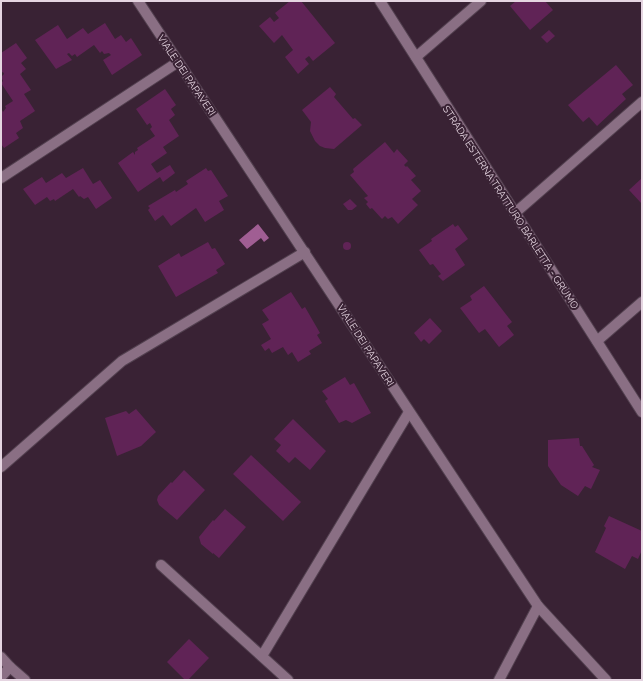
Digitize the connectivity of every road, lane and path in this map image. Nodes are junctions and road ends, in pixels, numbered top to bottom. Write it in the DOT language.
graph roads {
  1 [pos="138,1"];
  2 [pos="380,1"];
  3 [pos="481,1"];
  4 [pos="416,57"];
  5 [pos="178,62"];
  6 [pos="642,102"];
  7 [pos="1,178"];
  8 [pos="515,213"];
  9 [pos="305,252"];
  10 [pos="642,302"];
  11 [pos="597,342"];
  12 [pos="410,412"];
  13 [pos="642,412"];
  14 [pos="1,467"];
  15 [pos="161,565"];
  16 [pos="538,606"];
  17 [pos="262,656"];
  18 [pos="1,657"];
  19 [pos="10,667"];
  20 [pos="1,677"];
  21 [pos="25,680"];
  22 [pos="288,680"];
  23 [pos="499,680"];
  24 [pos="606,680"];
  1 -- 5 [label="street, VIALE DEI PAPAVERI"];
  2 -- 4 [label="street, STRADA ESTERNA TRATTURO BARLETTA - GRUMO"];
  3 -- 4 [label="street"];
  4 -- 8 [label="street, STRADA ESTERNA TRATTURO BARLETTA - GRUMO"];
  5 -- 7 [label="street"];
  5 -- 9 [label="street, VIALE DEI PAPAVERI"];
  6 -- 8 [label="street"];
  8 -- 11 [label="street, STRADA ESTERNA TRATTURO BARLETTA - GRUMO"];
  9 -- 12 [label="street, VIALE DEI PAPAVERI"];
  9 -- 14 [label="street"];
  10 -- 11 [label="street"];
  11 -- 13 [label="street, STRADA ESTERNA TRATTURO BARLETTA - GRUMO"];
  12 -- 16 [label="street, VIALE DEI PAPAVERI"];
  12 -- 17 [label="street"];
  15 -- 17 [label="street"];
  16 -- 23 [label="street"];
  16 -- 24 [label="street, VIALE DEI PAPAVERI"];
  17 -- 22 [label="street"];
  18 -- 19 [label="street"];
  19 -- 20 [label="street"];
  19 -- 21 [label="street"];
}
